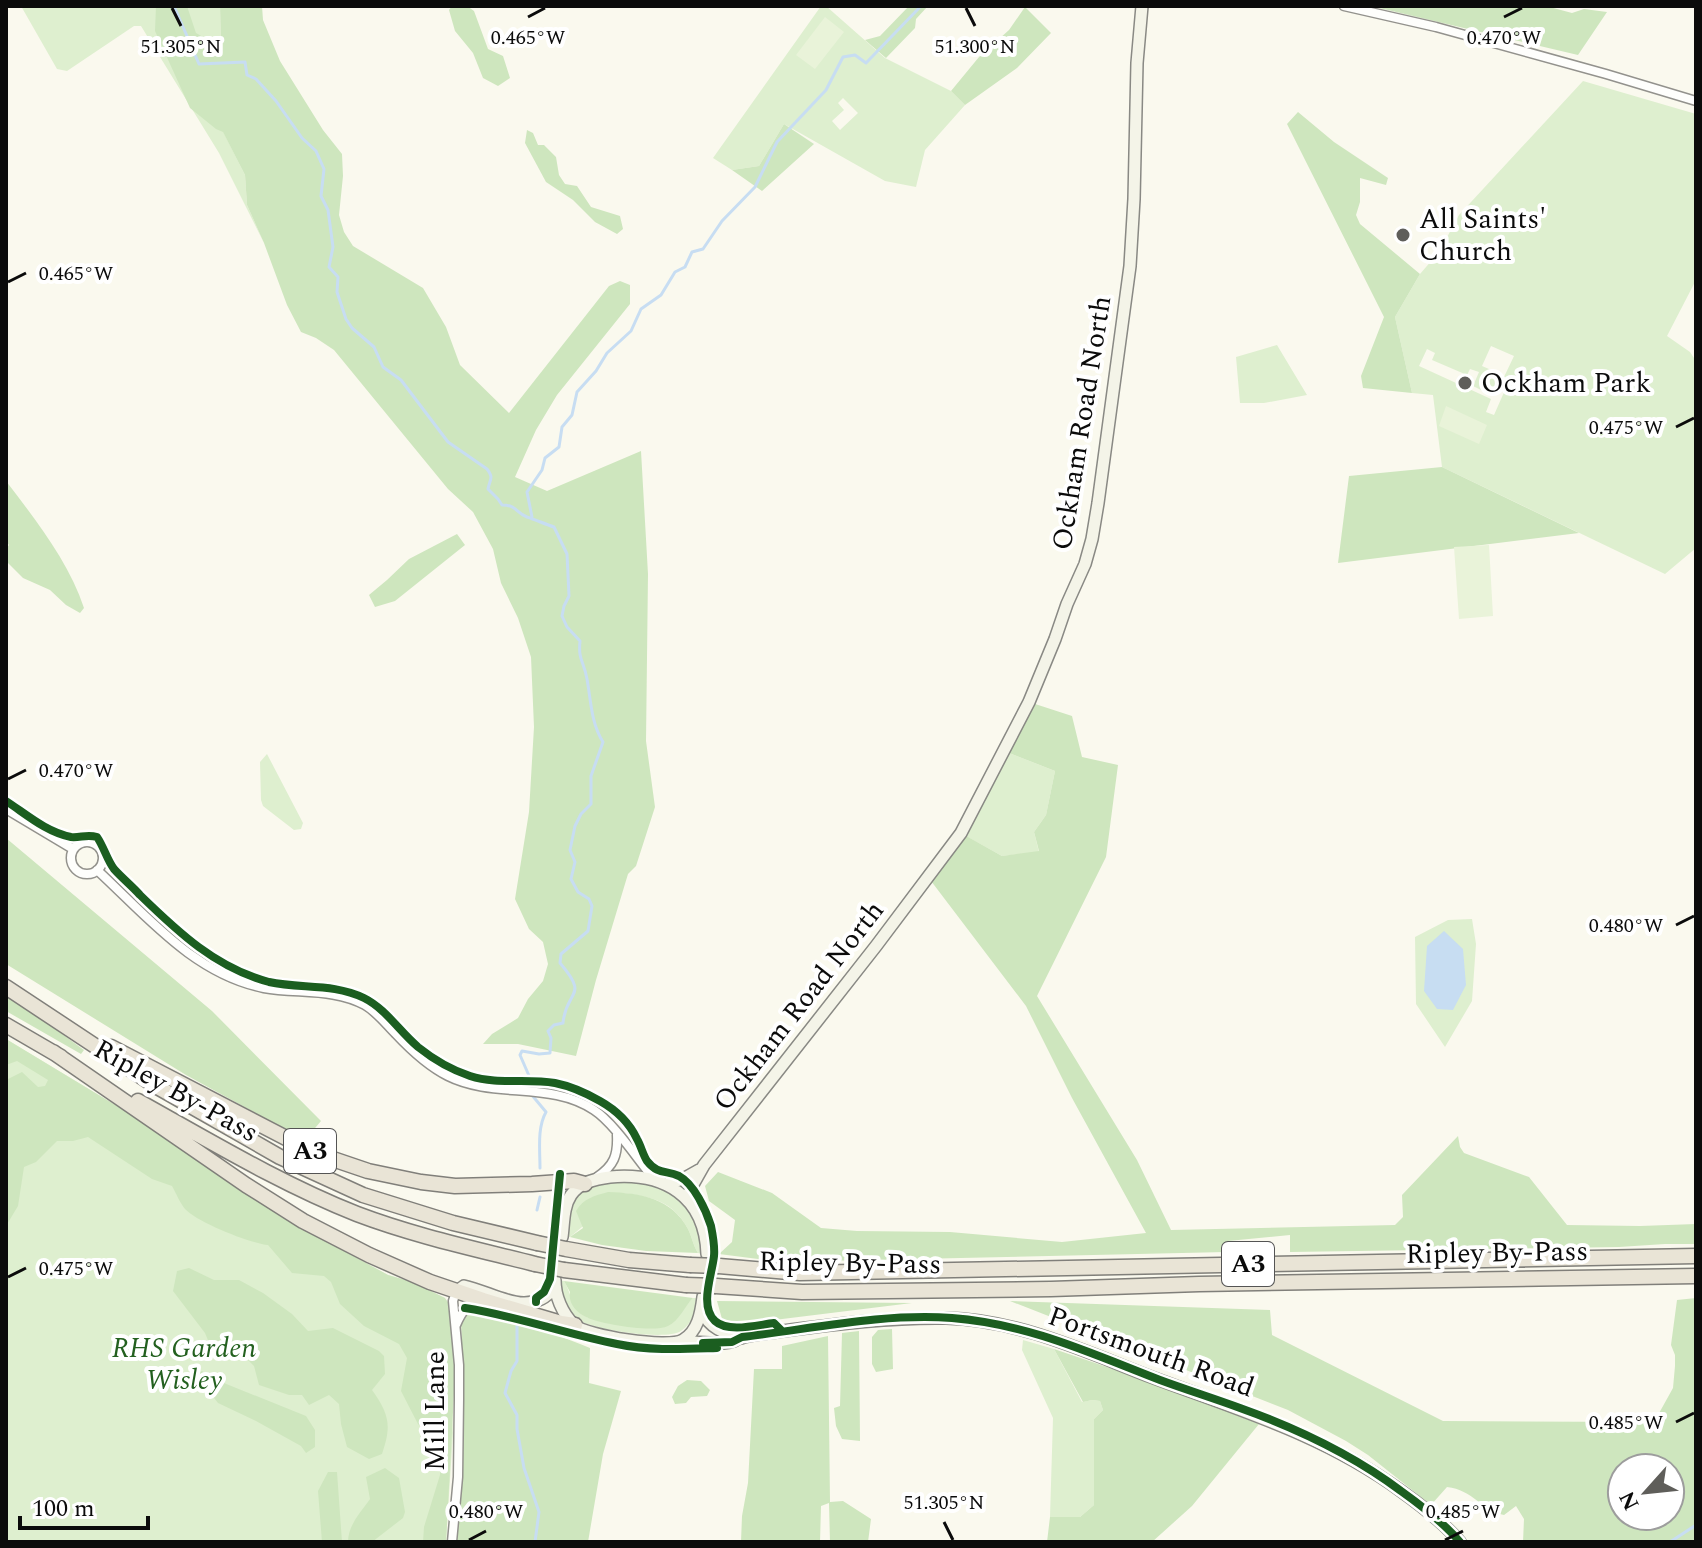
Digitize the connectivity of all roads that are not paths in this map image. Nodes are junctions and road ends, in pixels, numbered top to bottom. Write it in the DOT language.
graph roads {
  1 [pos="1142,6"];
  2 [pos="1344,6"];
  3 [pos="1696,101"];
  4 [pos="6,809"];
  5 [pos="73,849"];
  6 [pos="97,870"];
  7 [pos="6,987"];
  8 [pos="60,1023"];
  9 [pos="6,1025"];
  10 [pos="53,1052"];
  11 [pos="617,1134"];
  12 [pos="704,1165"];
  13 [pos="654,1180"];
  14 [pos="589,1182"];
  15 [pos="667,1184"];
  16 [pos="687,1199"];
  17 [pos="564,1243"];
  18 [pos="707,1254"];
  19 [pos="1696,1256"];
  20 [pos="1696,1276"];
  21 [pos="558,1279"];
  22 [pos="456,1292"];
  23 [pos="703,1297"];
  24 [pos="483,1300"];
  25 [pos="702,1311"];
  26 [pos="575,1325"];
  27 [pos="456,1327"];
  28 [pos="742,1337"];
  29 [pos="681,1341"];
  30 [pos="452,1542"];
  31 [pos="1460,1542"];
  1 -- 12 [label="main road, Ockham Road North"];
  2 -- 3 [label="street"];
  4 -- 5 [label="street"];
  5 -- 6 [label="street"];
  5 -- 6 [label="street"];
  6 -- 11 [label="street"];
  7 -- 8 [label="highway, A3"];
  8 -- 14 [label="highway, A3"];
  8 -- 17 [label="highway, Ripley By-Pass / A3, bridge"];
  9 -- 10 [label="highway, A3"];
  10 -- 21 [label="highway, Ripley By-Pass / A3, bridge"];
  10 -- 22 [label="highway, A3"];
  11 -- 13 [label="street"];
  11 -- 14 [label="street"];
  12 -- 15 [label="main road, Ockham Road North"];
  12 -- 16 [label="main road, Ockham Road North"];
  13 -- 14 [label="main road"];
  13 -- 15 [label="main road"];
  14 -- 17 [label="main road"];
  15 -- 16 [label="main road"];
  16 -- 18 [label="main road"];
  17 -- 19 [label="highway, Ripley By-Pass / A3, bridge"];
  20 -- 21 [label="highway, Ripley By-Pass / A3, bridge"];
  21 -- 22 [label="main road"];
  21 -- 26 [label="main road"];
  22 -- 24 [label="highway, A3"];
  22 -- 27 [label="street, Mill Lane"];
  23 -- 25 [label="main road"];
  24 -- 26 [label="highway, A3"];
  24 -- 27 [label="street, Mill Lane"];
  25 -- 28 [label="main road"];
  25 -- 29 [label="main road"];
  26 -- 29 [label="main road, Portsmouth Road"];
  27 -- 30 [label="street, Mill Lane"];
  28 -- 29 [label="main road, Portsmouth Road"];
  28 -- 31 [label="main road, Portsmouth Road"];
}
